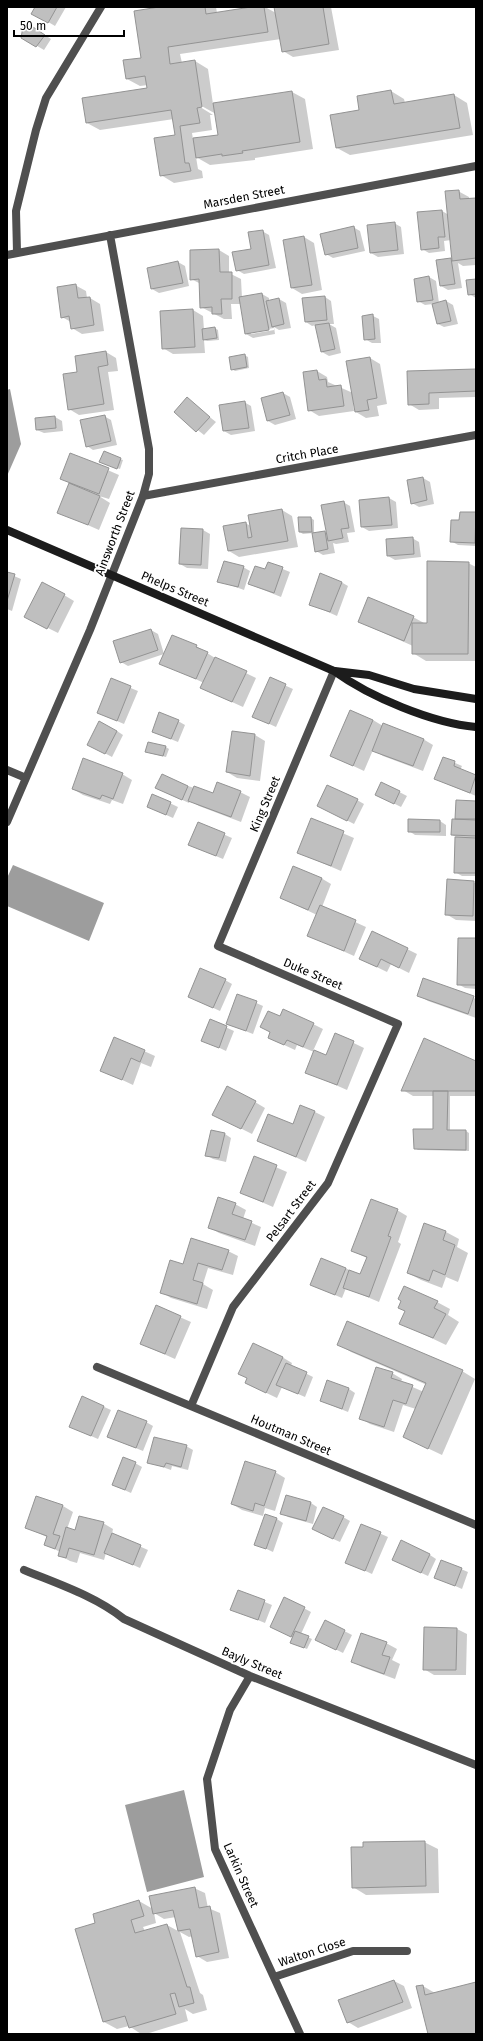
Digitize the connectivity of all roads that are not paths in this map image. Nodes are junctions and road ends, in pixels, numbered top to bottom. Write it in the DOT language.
graph roads {
  1 [pos="101,7"];
  2 [pos="476,166"];
  3 [pos="110,235"];
  4 [pos="17,252"];
  5 [pos="7,254"];
  6 [pos="476,435"];
  7 [pos="143,496"];
  8 [pos="7,530"];
  9 [pos="112,574"];
  10 [pos="334,671"];
  11 [pos="476,699"];
  12 [pos="476,727"];
  13 [pos="7,770"];
  14 [pos="26,778"];
  15 [pos="7,822"];
  16 [pos="218,946"];
  17 [pos="398,1024"];
  18 [pos="97,1367"];
  19 [pos="191,1406"];
  20 [pos="476,1525"];
  21 [pos="24,1570"];
  22 [pos="250,1676"];
  23 [pos="476,1765"];
  24 [pos="407,1951"];
  25 [pos="274,1977"];
  26 [pos="300,2034"];
  1 -- 4 [label="street"];
  2 -- 3 [label="street, Marsden Street"];
  3 -- 4 [label="street, Marsden Street"];
  3 -- 7 [label="street, Ainsworth Street"];
  4 -- 5 [label="street, Marsden Street"];
  6 -- 7 [label="street, Critch Place"];
  7 -- 9 [label="street, Ainsworth Street"];
  8 -- 9 [label="main road, Phelps Street"];
  9 -- 10 [label="main road, Phelps Street"];
  9 -- 14 [label="street, Ainsworth Street"];
  10 -- 11 [label="main road, Phelps Street"];
  10 -- 12 [label="main road, Phelps Street"];
  10 -- 16 [label="street, King Street"];
  13 -- 14 [label="street"];
  14 -- 15 [label="street, Ainsworth Street"];
  16 -- 17 [label="street, Duke Street"];
  17 -- 19 [label="street, Pelsart Street"];
  18 -- 19 [label="street, Houtman Street"];
  19 -- 20 [label="street, Houtman Street"];
  21 -- 22 [label="street, Bayly Street"];
  22 -- 23 [label="street, Bayly Street"];
  22 -- 25 [label="street, Larkin Street"];
  24 -- 25 [label="street, Walton Close"];
  25 -- 26 [label="street, Larkin Street"];
}
